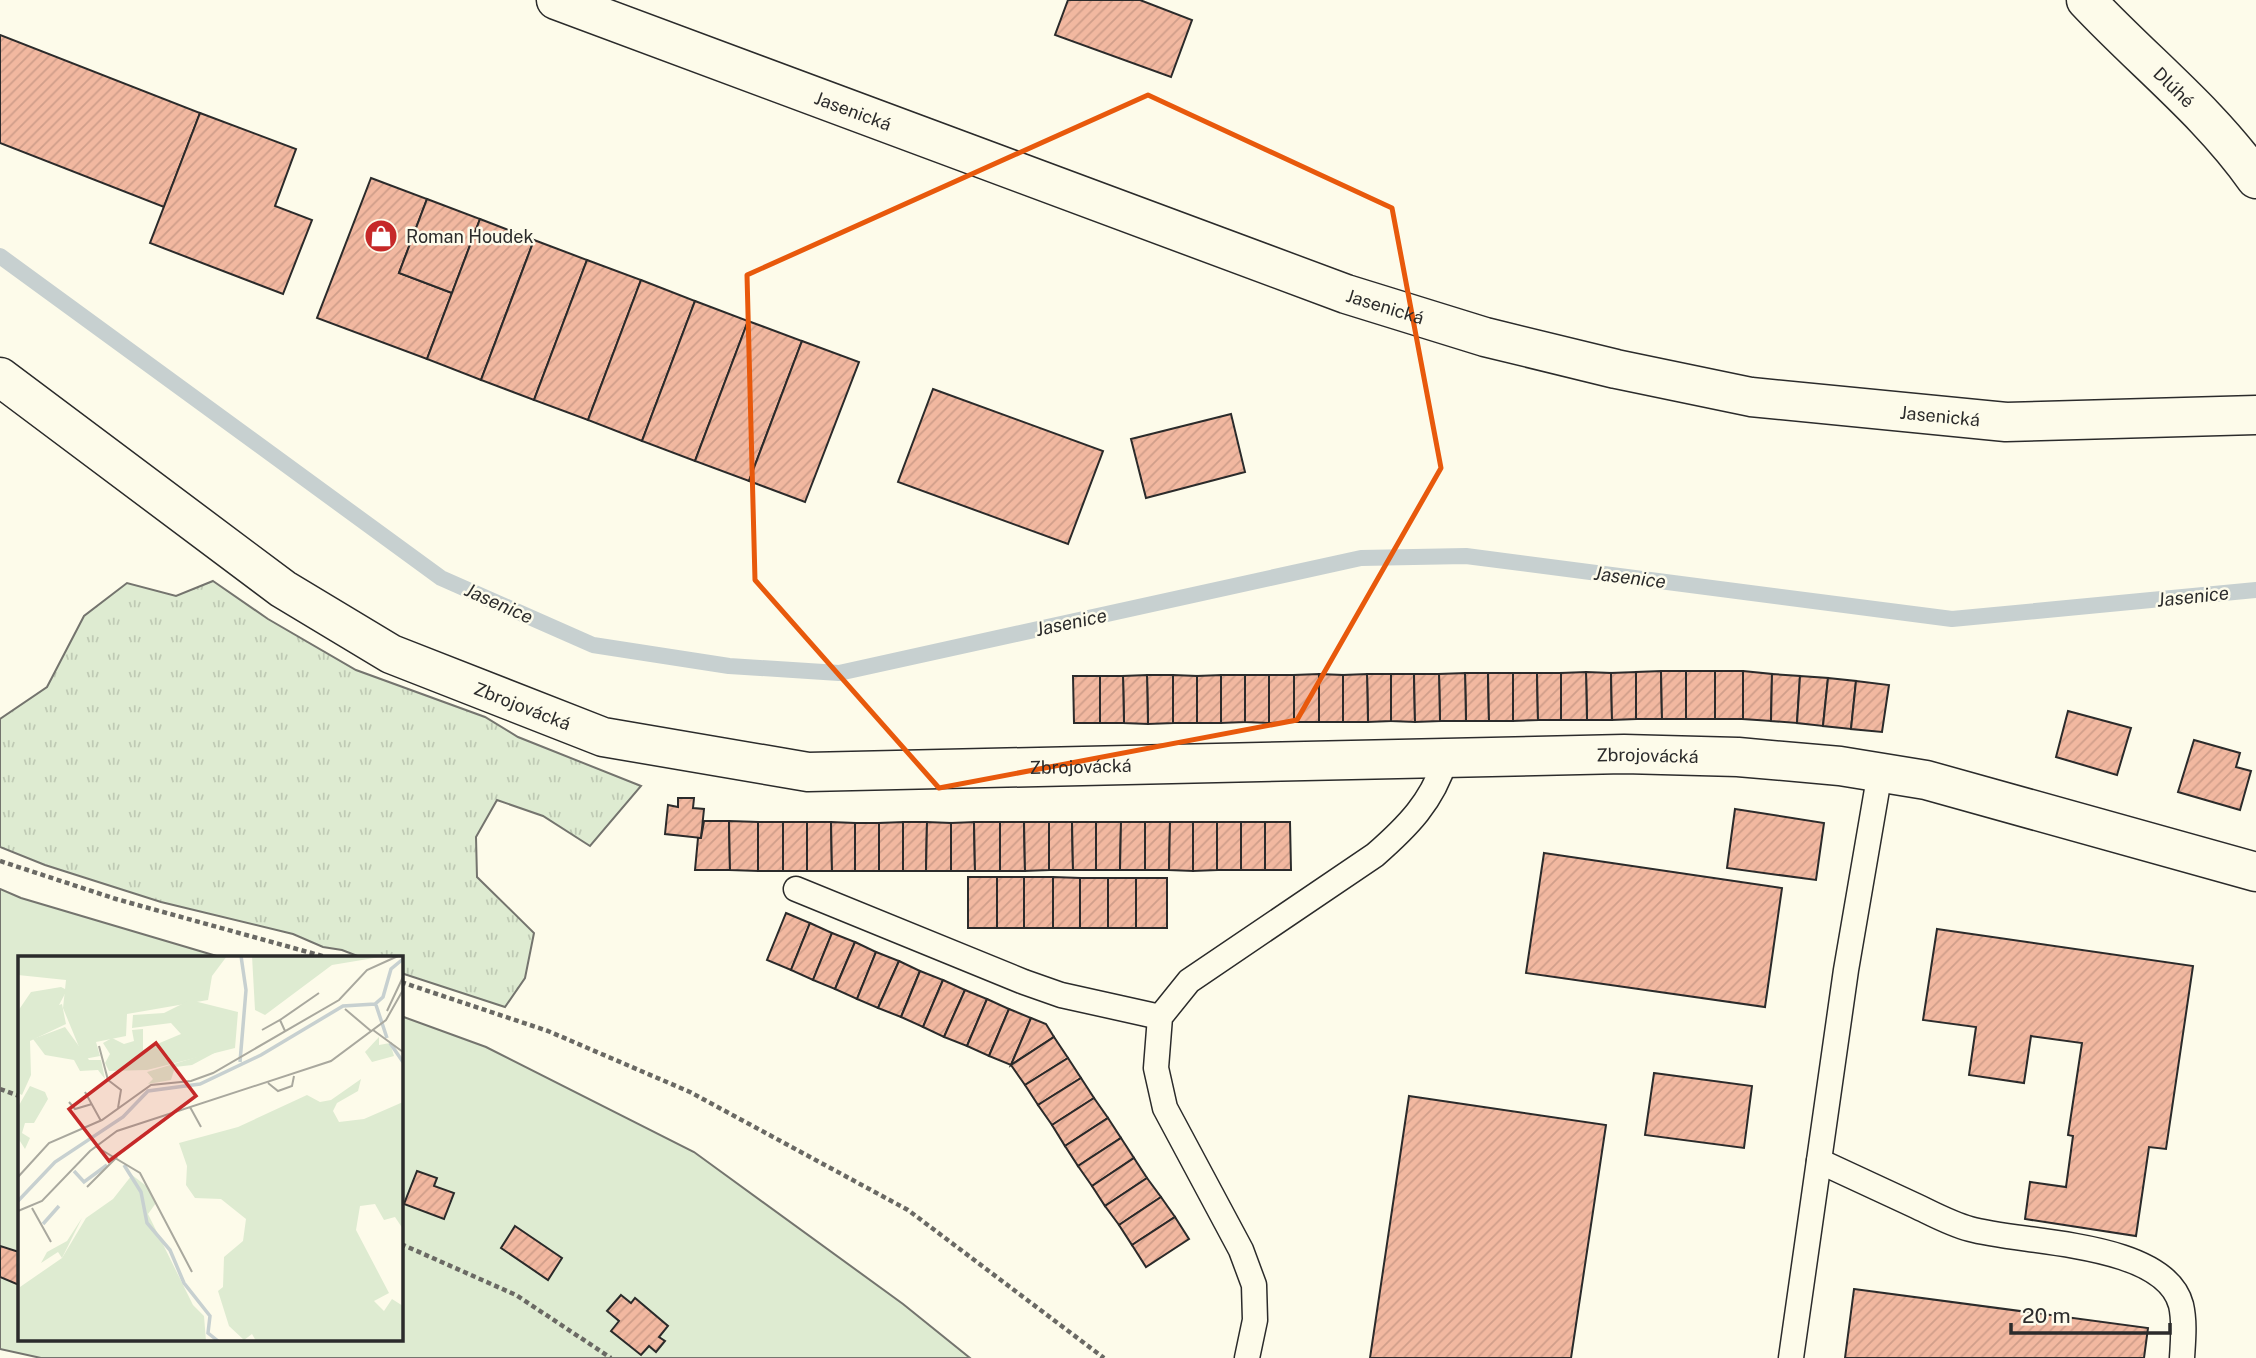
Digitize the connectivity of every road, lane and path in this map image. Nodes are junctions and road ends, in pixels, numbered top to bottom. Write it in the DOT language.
graph roads {
  1 [pos="556,0"];
  2 [pos="2085,0"];
  3 [pos="2256,179"];
  4 [pos="0,377"];
  5 [pos="2256,415"];
  6 [pos="1445,760"];
  7 [pos="1881,772"];
  8 [pos="0,861"];
  9 [pos="2256,872"];
  10 [pos="796,889"];
  11 [pos="322,956"];
  12 [pos="402,982"];
  13 [pos="1160,1017"];
  14 [pos="0,1089"];
  15 [pos="18,1096"];
  16 [pos="1819,1161"];
  17 [pos="402,1244"];
  18 [pos="611,1358"];
  19 [pos="1104,1358"];
  20 [pos="1247,1358"];
  21 [pos="1791,1358"];
  22 [pos="2182,1358"];
  1 -- 5 [label="street, Jasenická"];
  2 -- 3 [label="street, Dlúhé"];
  4 -- 6 [label="street, Zbrojovácká"];
  6 -- 7 [label="street, Zbrojovácká"];
  6 -- 13 [label="lane"];
  7 -- 9 [label="street, Zbrojovácká"];
  7 -- 16 [label="lane"];
  8 -- 11 [label="path"];
  10 -- 13 [label="lane"];
  12 -- 19 [label="path"];
  13 -- 20 [label="lane"];
  14 -- 15 [label="path"];
  16 -- 21 [label="lane"];
  16 -- 22 [label="lane"];
  17 -- 18 [label="path"];
}
